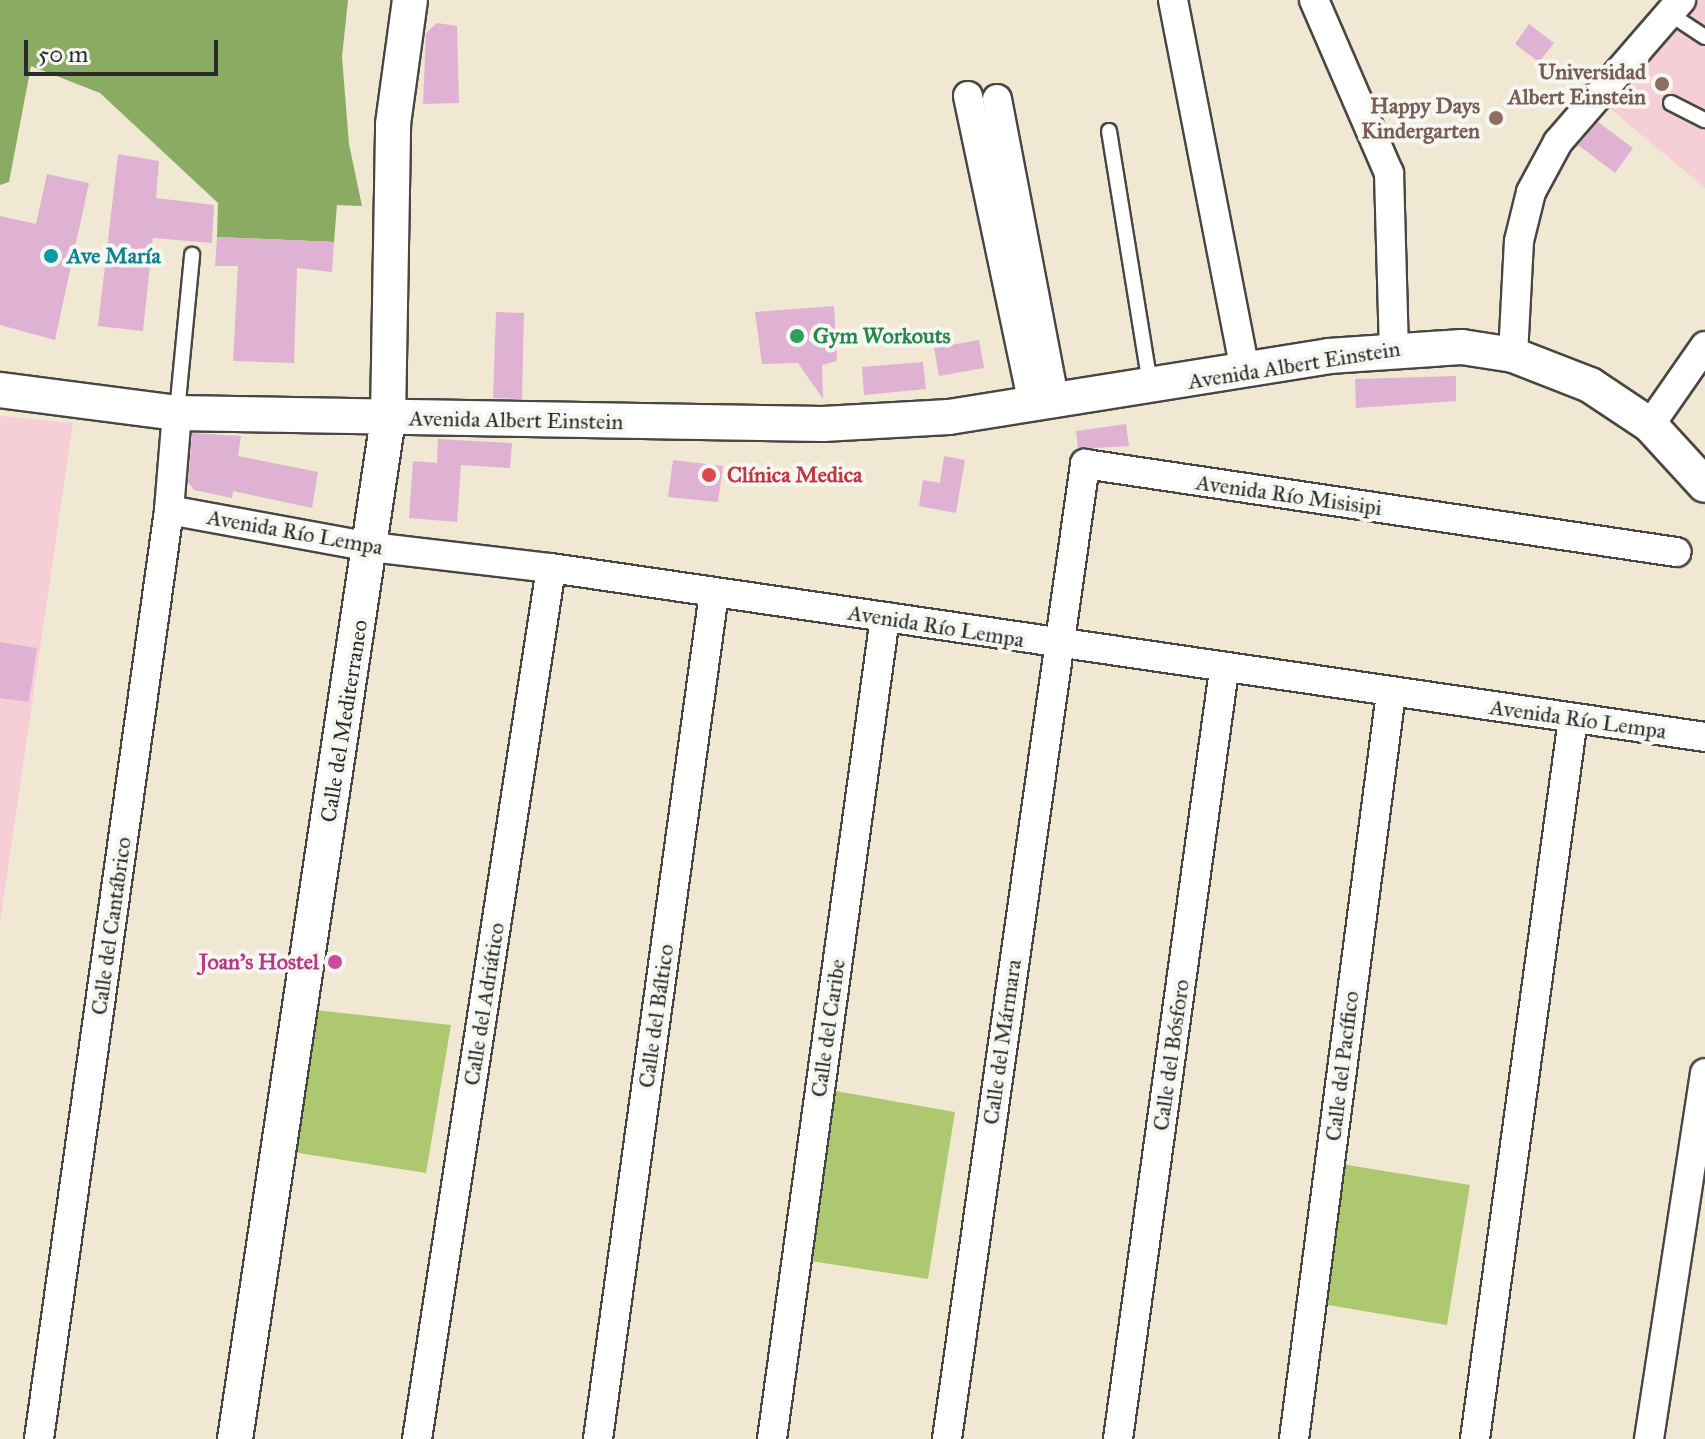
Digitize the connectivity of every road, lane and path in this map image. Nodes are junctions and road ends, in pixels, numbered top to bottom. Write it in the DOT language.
graph roads {
  1 [pos="410,0"];
  2 [pos="1173,0"];
  3 [pos="1314,0"];
  4 [pos="1676,7"];
  5 [pos="1705,37"];
  6 [pos="968,96"];
  7 [pos="997,99"];
  8 [pos="1671,103"];
  9 [pos="1705,120"];
  10 [pos="1109,131"];
  11 [pos="192,255"];
  12 [pos="1705,346"];
  13 [pos="1394,348"];
  14 [pos="1513,355"];
  15 [pos="1245,371"];
  16 [pos="1150,388"];
  17 [pos="0,390"];
  18 [pos="1042,394"];
  19 [pos="177,413"];
  20 [pos="388,419"];
  21 [pos="1650,425"];
  22 [pos="1705,485"];
  23 [pos="169,510"];
  24 [pos="371,547"];
  25 [pos="1676,552"];
  26 [pos="551,568"];
  27 [pos="714,593"];
  28 [pos="885,617"];
  29 [pos="1057,646"];
  30 [pos="1224,670"];
  31 [pos="1391,693"];
  32 [pos="1573,719"];
  33 [pos="1705,737"];
  34 [pos="1705,1073"];
  35 [pos="39,1439"];
  36 [pos="235,1439"];
  37 [pos="417,1439"];
  38 [pos="598,1439"];
  39 [pos="772,1439"];
  40 [pos="947,1439"];
  41 [pos="1118,1439"];
  42 [pos="1294,1439"];
  43 [pos="1475,1439"];
  44 [pos="1649,1439"];
  1 -- 20 [label="street, Calle del Mediterraneo"];
  2 -- 15 [label="street"];
  3 -- 13 [label="street"];
  4 -- 5 [label="lane"];
  4 -- 14 [label="street"];
  6 -- 18 [label="street"];
  7 -- 18 [label="street"];
  8 -- 9 [label="lane"];
  10 -- 16 [label="lane"];
  11 -- 19 [label="lane"];
  12 -- 21 [label="street"];
  13 -- 14 [label="street, Avenida Albert Einstein"];
  13 -- 15 [label="street, Avenida Albert Einstein"];
  14 -- 21 [label="street, Avenida Albert Einstein"];
  15 -- 16 [label="street, Avenida Albert Einstein"];
  16 -- 18 [label="street, Avenida Albert Einstein"];
  17 -- 19 [label="street, Avenida Albert Einstein"];
  18 -- 20 [label="street, Avenida Albert Einstein"];
  19 -- 20 [label="street, Avenida Albert Einstein"];
  19 -- 23 [label="street, Calle del Cantábrico"];
  20 -- 24 [label="street, Calle del Mediterraneo"];
  21 -- 22 [label="street, Avenida Albert Einstein"];
  23 -- 24 [label="street, Avenida Río Lempa"];
  23 -- 35 [label="street, Calle del Cantábrico"];
  24 -- 26 [label="street, Avenida Río Lempa"];
  24 -- 36 [label="street, Calle del Mediterraneo"];
  25 -- 29 [label="street, Avenida Río Misisipi"];
  26 -- 27 [label="street, Avenida Río Lempa"];
  26 -- 37 [label="street, Calle del Adriático"];
  27 -- 28 [label="street, Avenida Río Lempa"];
  27 -- 38 [label="street, Calle del Báltico"];
  28 -- 29 [label="street, Avenida Río Lempa"];
  28 -- 39 [label="street, Calle del Caribe"];
  29 -- 30 [label="street, Avenida Río Lempa"];
  29 -- 40 [label="street, Calle del Mármara"];
  30 -- 31 [label="street, Avenida Río Lempa"];
  30 -- 41 [label="street, Calle del Bósforo"];
  31 -- 32 [label="street, Avenida Río Lempa"];
  31 -- 42 [label="street, Calle del Pacífico"];
  32 -- 33 [label="street, Avenida Río Lempa"];
  32 -- 43 [label="street"];
  34 -- 44 [label="street"];
}
